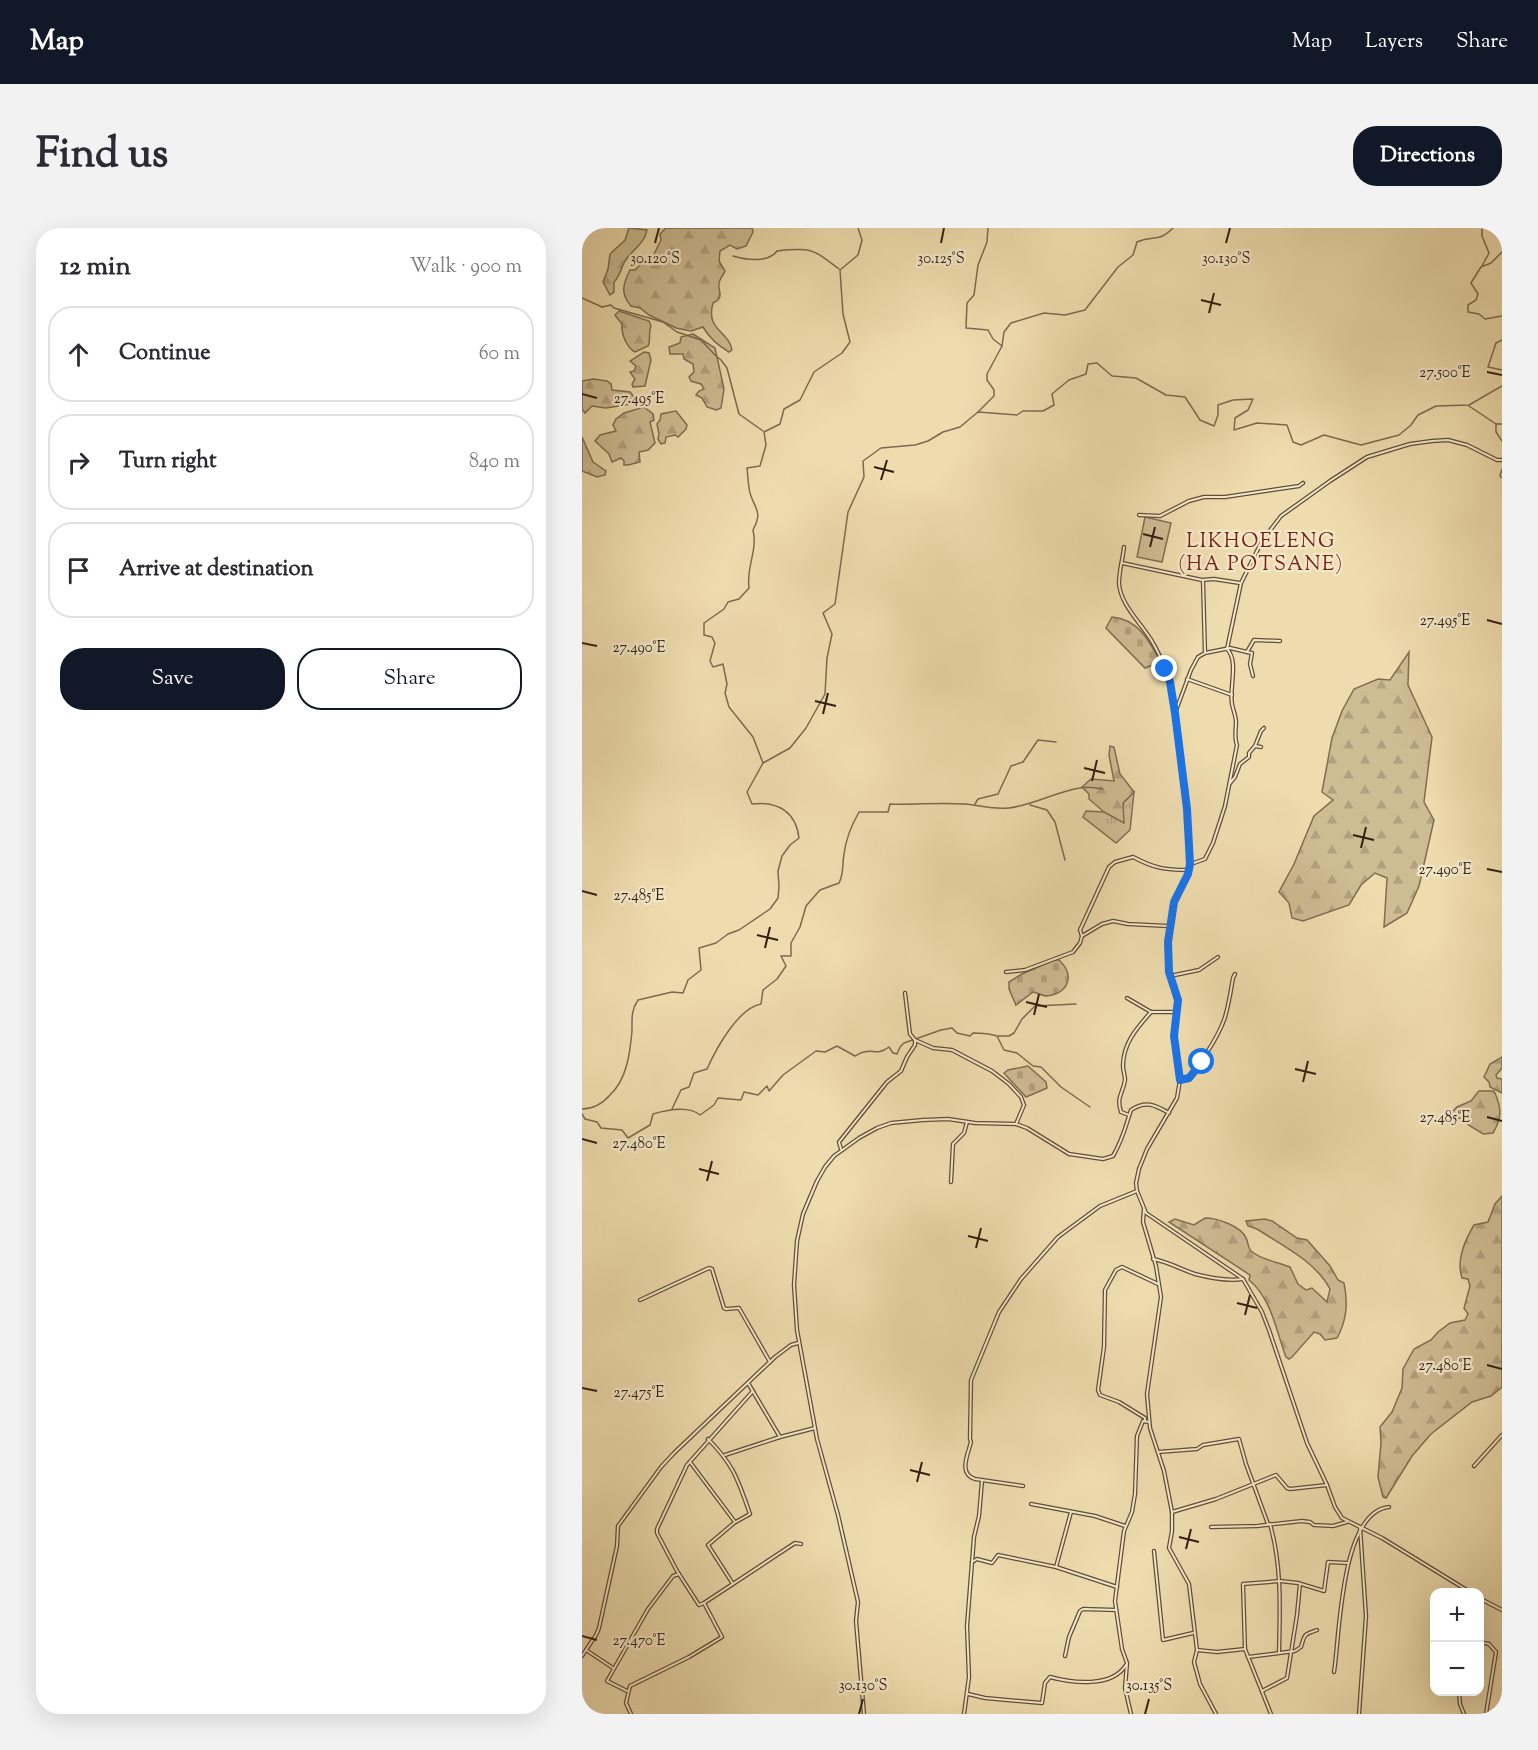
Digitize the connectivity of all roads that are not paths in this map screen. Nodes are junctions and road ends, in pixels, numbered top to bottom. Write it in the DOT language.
graph roads {
  1 [pos="1502,460"];
  2 [pos="1304,483"];
  3 [pos="1139,515"];
  4 [pos="1124,547"];
  5 [pos="1122,563"];
  6 [pos="1203,580"];
  7 [pos="1241,583"];
  8 [pos="1280,641"];
  9 [pos="1227,649"];
  10 [pos="1247,652"];
  11 [pos="1205,653"];
  12 [pos="1253,675"];
  13 [pos="1187,679"];
  14 [pos="1232,695"];
  15 [pos="1175,713"];
  16 [pos="1264,728"];
  17 [pos="1255,746"];
  18 [pos="1261,747"];
  19 [pos="1230,783"];
  20 [pos="1190,864"];
  21 [pos="1190,870"];
  22 [pos="1170,927"];
  23 [pos="1082,936"];
  24 [pos="1218,957"];
  25 [pos="1006,972"];
  26 [pos="1235,974"];
  27 [pos="1170,976"];
  28 [pos="905,993"];
  29 [pos="1127,998"];
  30 [pos="1151,1012"];
  31 [pos="1176,1012"];
  32 [pos="915,1040"];
  33 [pos="1180,1080"];
  34 [pos="1169,1113"];
  35 [pos="1129,1115"];
  36 [pos="967,1122"];
  37 [pos="1016,1124"];
  38 [pos="841,1149"];
  39 [pos="951,1182"];
  40 [pos="1137,1191"];
  41 [pos="1144,1209"];
  42 [pos="1154,1259"];
  43 [pos="1243,1279"];
  44 [pos="1158,1284"];
  45 [pos="640,1300"];
  46 [pos="799,1343"];
  47 [pos="770,1362"];
  48 [pos="748,1383"];
  49 [pos="753,1390"];
  50 [pos="1147,1421"];
  51 [pos="815,1428"];
  52 [pos="1502,1435"];
  53 [pos="780,1437"];
  54 [pos="708,1439"];
  55 [pos="1158,1452"];
  56 [pos="725,1455"];
  57 [pos="689,1462"];
  58 [pos="1474,1466"];
  59 [pos="982,1480"];
  60 [pos="1254,1485"];
  61 [pos="1327,1485"];
  62 [pos="1023,1486"];
  63 [pos="1031,1504"];
  64 [pos="1389,1507"];
  65 [pos="1071,1511"];
  66 [pos="1172,1512"];
  67 [pos="1347,1521"];
  68 [pos="735,1522"];
  69 [pos="1269,1524"];
  70 [pos="1125,1526"];
  71 [pos="1211,1527"];
  72 [pos="1360,1527"];
  73 [pos="801,1544"];
  74 [pos="1154,1551"];
  75 [pos="972,1562"];
  76 [pos="1348,1563"];
  77 [pos="1056,1567"];
  78 [pos="679,1574"];
  79 [pos="1280,1581"];
  80 [pos="733,1584"];
  81 [pos="1300,1584"];
  82 [pos="1117,1587"];
  83 [pos="1463,1588"];
  84 [pos="1484,1601"];
  85 [pos="704,1603"];
  86 [pos="1116,1610"];
  87 [pos="1502,1610"];
  88 [pos="1317,1630"];
  89 [pos="1194,1633"];
  90 [pos="1484,1643"];
  91 [pos="1245,1649"];
  92 [pos="586,1650"];
  93 [pos="1197,1650"];
  94 [pos="1291,1651"];
  95 [pos="1279,1652"];
  96 [pos="582,1656"];
  97 [pos="1065,1656"];
  98 [pos="1248,1657"];
  99 [pos="1127,1663"];
  100 [pos="613,1668"];
  101 [pos="1334,1672"];
  102 [pos="627,1691"];
  103 [pos="1262,1691"];
  104 [pos="968,1694"];
  105 [pos="1459,1696"];
  106 [pos="631,1714"];
  107 [pos="864,1714"];
  108 [pos="964,1714"];
  109 [pos="1131,1714"];
  110 [pos="1216,1714"];
  111 [pos="1271,1714"];
  112 [pos="1359,1714"];
  113 [pos="1464,1714"];
  114 [pos="1486,1714"];
  1 -- 7 [label="street"];
  2 -- 3 [label="street"];
  4 -- 5 [label="street"];
  5 -- 6 [label="street"];
  5 -- 15 [label="street"];
  6 -- 7 [label="street"];
  6 -- 11 [label="street"];
  7 -- 9 [label="street"];
  8 -- 10 [label="street"];
  9 -- 10 [label="street"];
  9 -- 11 [label="street"];
  9 -- 14 [label="street"];
  10 -- 12 [label="street"];
  11 -- 13 [label="street"];
  13 -- 14 [label="street"];
  13 -- 15 [label="street"];
  14 -- 19 [label="street"];
  15 -- 20 [label="street"];
  16 -- 17 [label="street"];
  17 -- 18 [label="street"];
  17 -- 19 [label="street"];
  19 -- 20 [label="street"];
  20 -- 21 [label="street"];
  21 -- 22 [label="street"];
  21 -- 23 [label="street"];
  22 -- 23 [label="street"];
  22 -- 27 [label="street"];
  23 -- 25 [label="street"];
  24 -- 27 [label="street"];
  26 -- 33 [label="street"];
  27 -- 31 [label="street"];
  28 -- 32 [label="street"];
  29 -- 30 [label="street"];
  30 -- 31 [label="street"];
  30 -- 35 [label="street"];
  31 -- 33 [label="street"];
  32 -- 37 [label="street"];
  32 -- 38 [label="street"];
  33 -- 34 [label="street"];
  34 -- 35 [label="street"];
  34 -- 40 [label="street"];
  35 -- 37 [label="street"];
  36 -- 37 [label="street"];
  36 -- 38 [label="street"];
  36 -- 39 [label="street"];
  38 -- 46 [label="street"];
  40 -- 41 [label="street"];
  40 -- 59 [label="street"];
  41 -- 42 [label="street"];
  41 -- 43 [label="street"];
  42 -- 43 [label="street"];
  42 -- 44 [label="street"];
  43 -- 61 [label="street"];
  44 -- 50 [label="street"];
  44 -- 50 [label="street"];
  45 -- 47 [label="street"];
  46 -- 47 [label="street"];
  46 -- 51 [label="street"];
  47 -- 48 [label="street"];
  48 -- 49 [label="street"];
  48 -- 92 [label="street"];
  49 -- 53 [label="street"];
  49 -- 54 [label="street"];
  50 -- 55 [label="street"];
  50 -- 70 [label="street"];
  51 -- 53 [label="street"];
  51 -- 107 [label="street"];
  52 -- 58 [label="street"];
  53 -- 56 [label="street"];
  54 -- 56 [label="street"];
  54 -- 57 [label="street"];
  55 -- 60 [label="street"];
  55 -- 66 [label="street"];
  56 -- 68 [label="street"];
  57 -- 68 [label="street"];
  57 -- 78 [label="street"];
  59 -- 62 [label="street"];
  59 -- 75 [label="street"];
  60 -- 61 [label="street"];
  60 -- 66 [label="street"];
  60 -- 69 [label="street"];
  61 -- 67 [label="street"];
  63 -- 65 [label="street"];
  64 -- 72 [label="street"];
  65 -- 70 [label="street"];
  65 -- 77 [label="street"];
  66 -- 89 [label="street"];
  67 -- 69 [label="street"];
  67 -- 72 [label="street"];
  68 -- 80 [label="street"];
  69 -- 71 [label="street"];
  69 -- 79 [label="street"];
  70 -- 82 [label="street"];
  72 -- 76 [label="street"];
  72 -- 83 [label="street"];
  72 -- 112 [label="street"];
  73 -- 80 [label="street"];
  74 -- 89 [label="street"];
  75 -- 77 [label="street"];
  75 -- 104 [label="street"];
  76 -- 81 [label="street"];
  76 -- 101 [label="street"];
  77 -- 82 [label="street"];
  78 -- 85 [label="street"];
  78 -- 100 [label="street"];
  79 -- 81 [label="street"];
  79 -- 91 [label="street"];
  79 -- 95 [label="street"];
  80 -- 85 [label="street"];
  81 -- 94 [label="street"];
  82 -- 86 [label="street"];
  84 -- 87 [label="street"];
  85 -- 102 [label="street"];
  86 -- 97 [label="street"];
  86 -- 99 [label="street"];
  88 -- 94 [label="street"];
  89 -- 93 [label="street"];
  90 -- 114 [label="street"];
  91 -- 93 [label="street"];
  91 -- 98 [label="street"];
  92 -- 96 [label="street"];
  92 -- 100 [label="street"];
  93 -- 110 [label="street"];
  94 -- 95 [label="street"];
  94 -- 103 [label="street"];
  95 -- 98 [label="street"];
  98 -- 103 [label="street"];
  99 -- 104 [label="street"];
  99 -- 109 [label="street"];
  100 -- 102 [label="street"];
  102 -- 106 [label="street"];
  103 -- 111 [label="street"];
  104 -- 108 [label="street"];
  105 -- 113 [label="street"];
}
